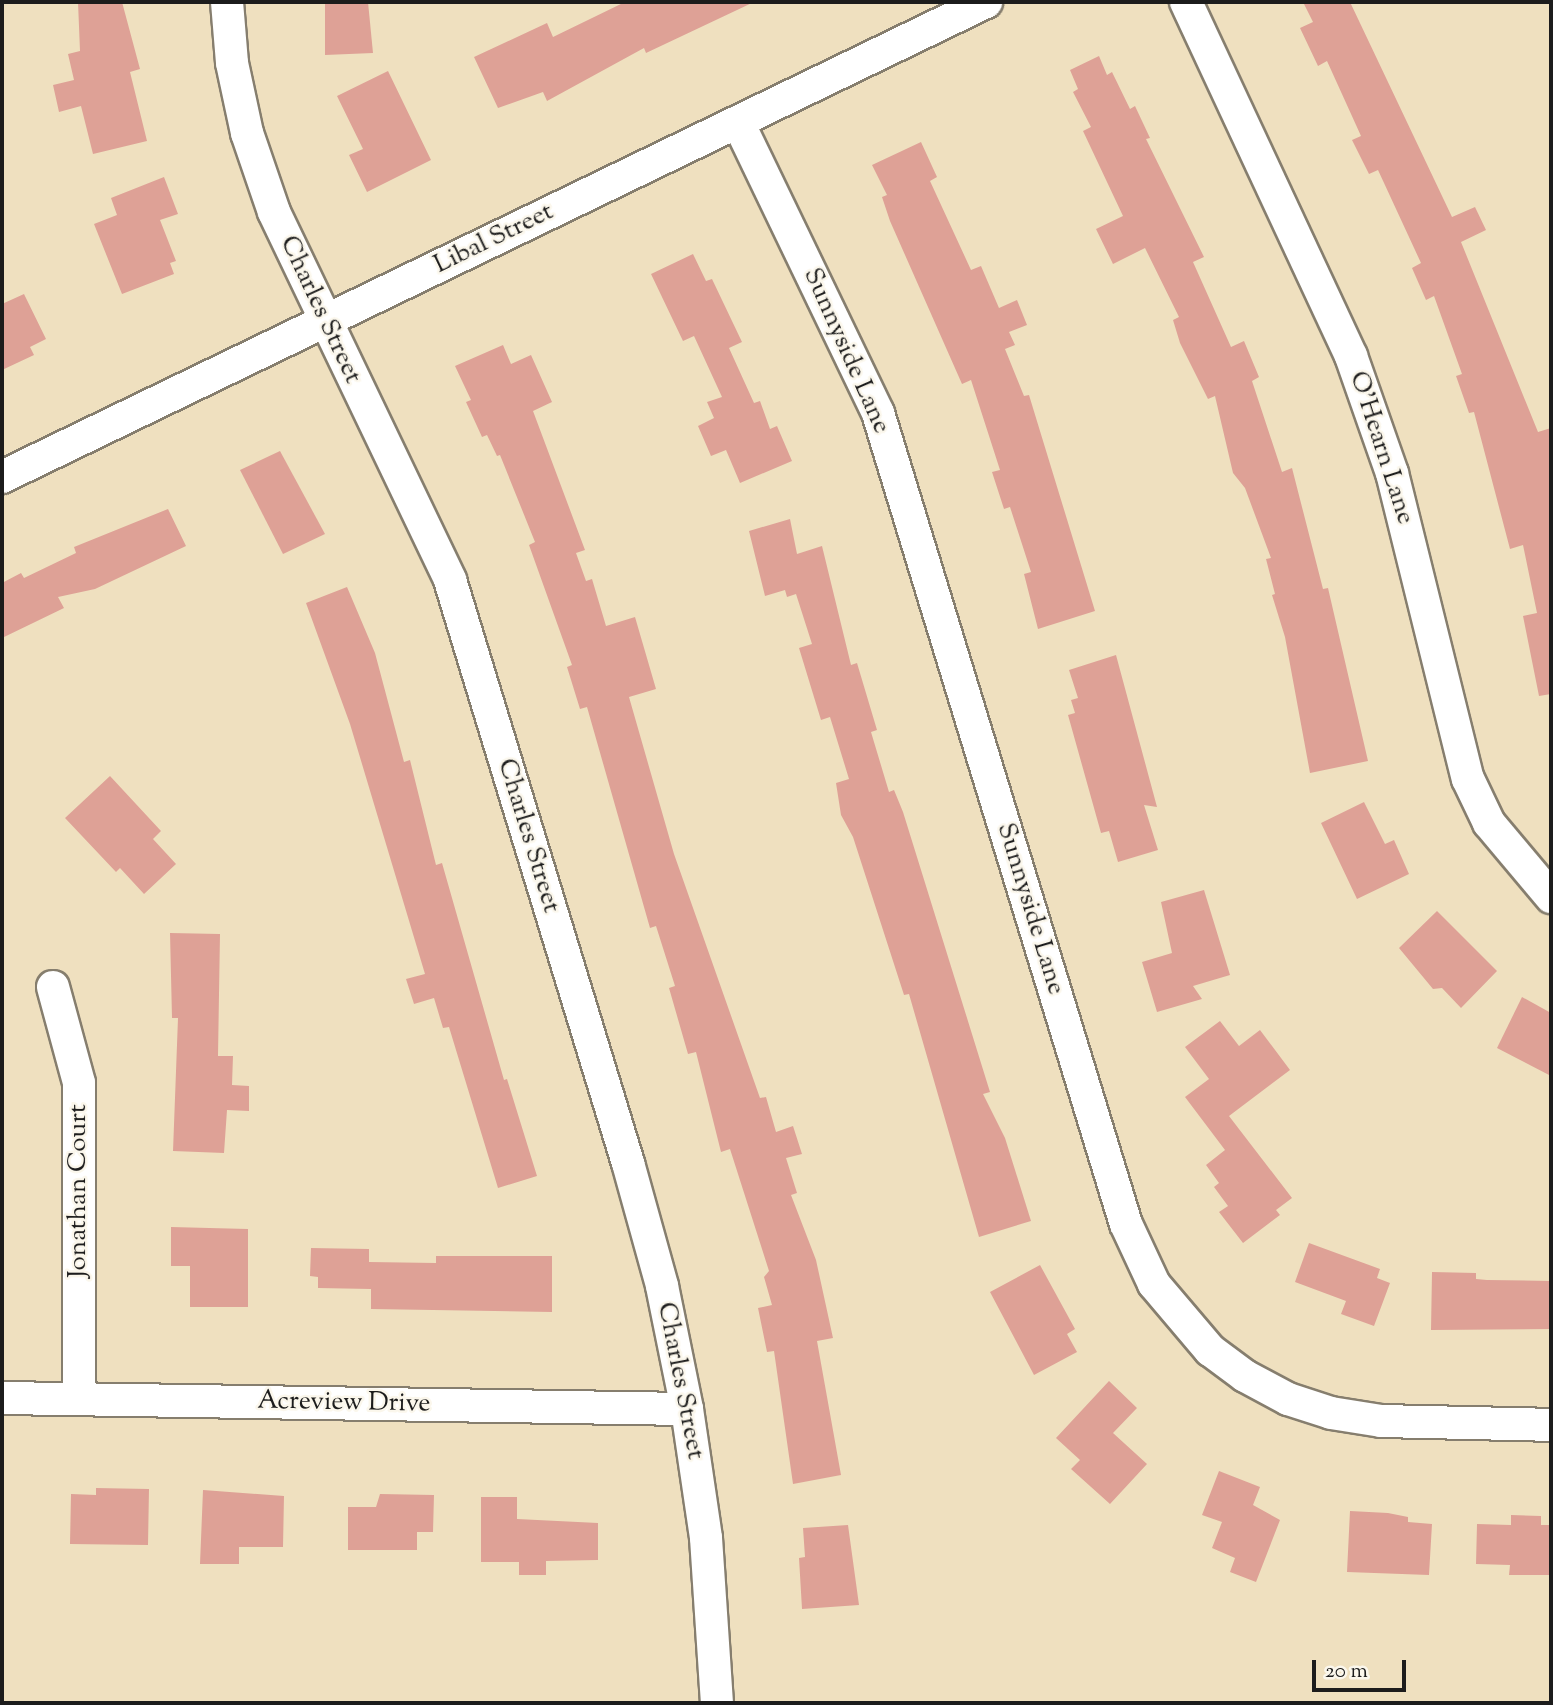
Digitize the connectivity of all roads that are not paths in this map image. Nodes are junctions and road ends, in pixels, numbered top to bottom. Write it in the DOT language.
graph roads {
  1 [pos="226,2"];
  2 [pos="986,2"];
  3 [pos="1186,2"];
  4 [pos="738,122"];
  5 [pos="324,321"];
  6 [pos="2,477"];
  7 [pos="1551,897"];
  8 [pos="53,987"];
  9 [pos="2,1398"];
  10 [pos="79,1399"];
  11 [pos="687,1409"];
  12 [pos="1551,1425"];
  13 [pos="717,1703"];
  1 -- 5 [label="street, Charles Street"];
  2 -- 4 [label="street, Libal Street"];
  3 -- 7 [label="street, O'Hearn Lane"];
  4 -- 5 [label="street, Libal Street"];
  4 -- 12 [label="street, Sunnyside Lane"];
  5 -- 6 [label="street, Libal Street"];
  5 -- 11 [label="street, Charles Street"];
  8 -- 10 [label="street, Jonathan Court"];
  9 -- 10 [label="street, Acreview Drive"];
  10 -- 11 [label="street, Acreview Drive"];
  11 -- 13 [label="street, Charles Street"];
}
